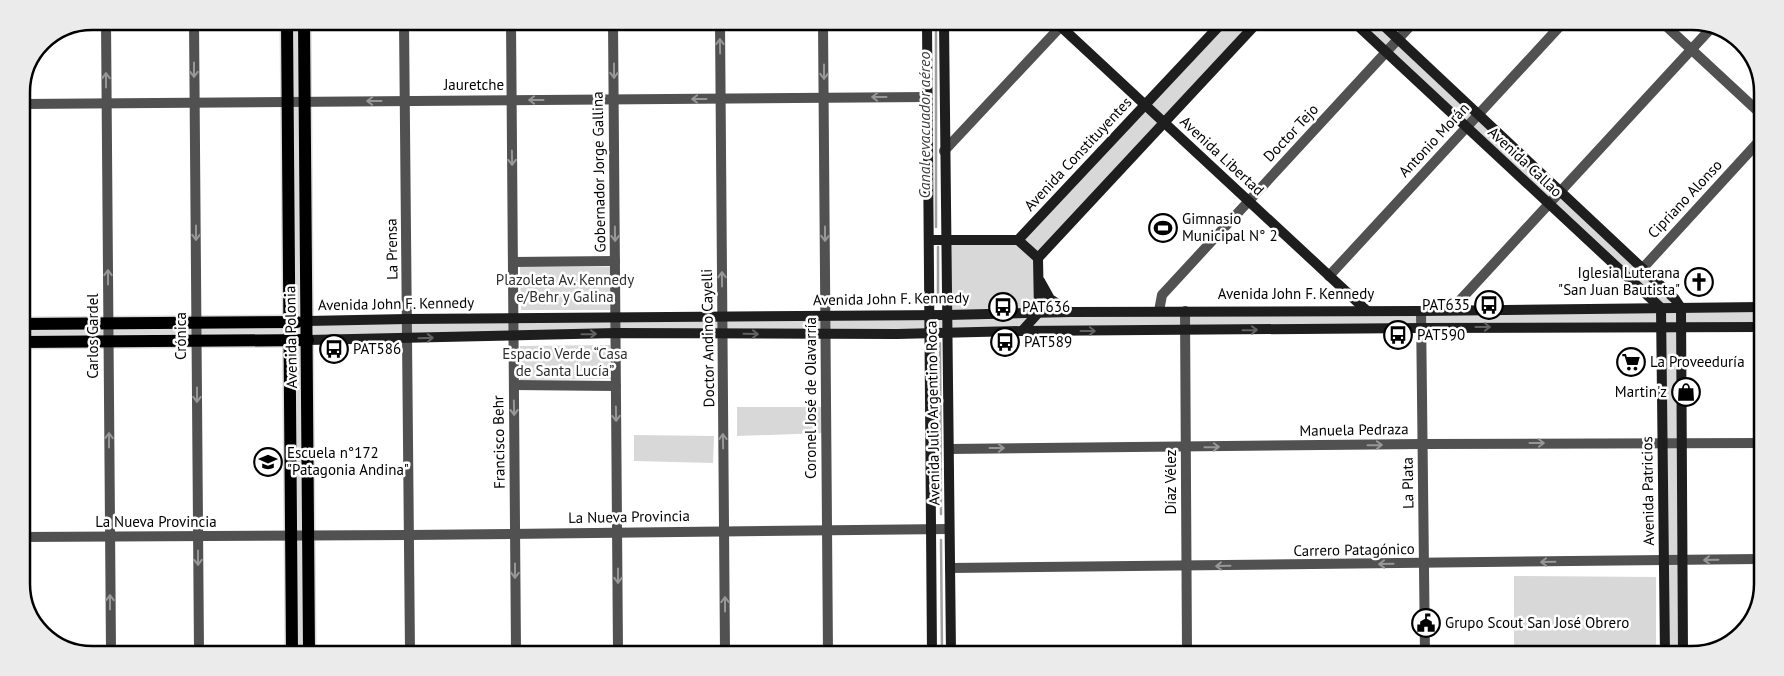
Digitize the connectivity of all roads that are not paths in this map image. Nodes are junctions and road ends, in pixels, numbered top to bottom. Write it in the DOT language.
graph roads {
  1 [pos="106,30"];
  2 [pos="194,30"];
  3 [pos="287,30"];
  4 [pos="304,30"];
  5 [pos="404,30"];
  6 [pos="510,30"];
  7 [pos="613,30"];
  8 [pos="720,30"];
  9 [pos="824,30"];
  10 [pos="927,30"];
  11 [pos="944,30"];
  12 [pos="1055,30"];
  13 [pos="1067,30"];
  14 [pos="1215,30"];
  15 [pos="1250,30"];
  16 [pos="1362,30"];
  17 [pos="1388,30"];
  18 [pos="1407,30"];
  19 [pos="1556,30"];
  20 [pos="1671,30"];
  21 [pos="1707,32"];
  22 [pos="1398,40"];
  23 [pos="1692,49"];
  24 [pos="1386,53"];
  25 [pos="927,97"];
  26 [pos="824,98"];
  27 [pos="614,99"];
  28 [pos="720,99"];
  29 [pos="511,100"];
  30 [pos="405,101"];
  31 [pos="194,102"];
  32 [pos="288,102"];
  33 [pos="305,102"];
  34 [pos="107,103"];
  35 [pos="30,104"];
  36 [pos="1145,105"];
  37 [pos="1754,107"];
  38 [pos="1478,115"];
  39 [pos="1165,123"];
  40 [pos="1466,127"];
  41 [pos="1754,147"];
  42 [pos="944,151"];
  43 [pos="1561,192"];
  44 [pos="1248,200"];
  45 [pos="1549,204"];
  46 [pos="928,240"];
  47 [pos="947,240"];
  48 [pos="1018,240"];
  49 [pos="1038,258"];
  50 [pos="615,260"];
  51 [pos="513,262"];
  52 [pos="1642,268"];
  53 [pos="1038,276"];
  54 [pos="1329,276"];
  55 [pos="1631,281"];
  56 [pos="1754,307"];
  57 [pos="1661,308"];
  58 [pos="1681,308"];
  59 [pos="1366,310"];
  60 [pos="1451,310"];
  61 [pos="1160,311"];
  62 [pos="1185,311"];
  63 [pos="1421,311"];
  64 [pos="1039,312"];
  65 [pos="1070,312"];
  66 [pos="929,315"];
  67 [pos="947,315"];
  68 [pos="722,316"];
  69 [pos="826,317"];
  70 [pos="616,318"];
  71 [pos="407,319"];
  72 [pos="513,319"];
  73 [pos="196,322"];
  74 [pos="290,322"];
  75 [pos="307,322"];
  76 [pos="30,324"];
  77 [pos="108,324"];
  78 [pos="1662,326"];
  79 [pos="1681,326"];
  80 [pos="1754,327"];
  81 [pos="1421,328"];
  82 [pos="1022,331"];
  83 [pos="1184,331"];
  84 [pos="616,333"];
  85 [pos="723,334"];
  86 [pos="929,334"];
  87 [pos="947,334"];
  88 [pos="513,335"];
  89 [pos="826,335"];
  90 [pos="408,338"];
  91 [pos="290,340"];
  92 [pos="308,340"];
  93 [pos="108,341"];
  94 [pos="30,342"];
  95 [pos="196,342"];
  96 [pos="514,385"];
  97 [pos="616,386"];
  98 [pos="1663,443"];
  99 [pos="1682,443"];
  100 [pos="1754,443"];
  101 [pos="1422,444"];
  102 [pos="1186,447"];
  103 [pos="948,449"];
  104 [pos="931,528"];
  105 [pos="949,529"];
  106 [pos="827,530"];
  107 [pos="724,531"];
  108 [pos="617,532"];
  109 [pos="515,534"];
  110 [pos="198,536"];
  111 [pos="291,536"];
  112 [pos="309,536"];
  113 [pos="409,536"];
  114 [pos="30,537"];
  115 [pos="110,537"];
  116 [pos="1754,559"];
  117 [pos="1664,561"];
  118 [pos="1683,561"];
  119 [pos="1424,564"];
  120 [pos="1186,566"];
  121 [pos="950,568"];
  122 [pos="111,646"];
  123 [pos="199,646"];
  124 [pos="292,646"];
  125 [pos="309,646"];
  126 [pos="410,646"];
  127 [pos="516,646"];
  128 [pos="618,646"];
  129 [pos="725,646"];
  130 [pos="828,646"];
  131 [pos="932,646"];
  132 [pos="951,646"];
  133 [pos="1186,646"];
  134 [pos="1424,646"];
  135 [pos="1665,646"];
  136 [pos="1683,646"];
  34 -- 1 [label="street, Carlos Gardel, one-way"];
  2 -- 31 [label="street, Crónica, one-way"];
  3 -- 32 [label="main road, Avenida Polonia"];
  4 -- 33 [label="main road, Avenida Polonia"];
  5 -- 30 [label="street, La Prensa"];
  6 -- 29 [label="street, Francisco Behr"];
  7 -- 27 [label="street, Gobernador Jorge Gallina, one-way"];
  28 -- 8 [label="street, Doctor Andino Cayelli, one-way"];
  9 -- 26 [label="street, Coronel José de Olavarría, one-way"];
  10 -- 25 [label="main road, Avenida Julio Argentino Roca"];
  11 -- 42 [label="main road, Avenida Julio Argentino Roca"];
  12 -- 42 [label="street"];
  13 -- 36 [label="main road, Avenida Libertad"];
  14 -- 36 [label="main road, Avenida Constituyentes"];
  15 -- 39 [label="main road"];
  16 -- 24 [label="main road, Avenida Callao"];
  17 -- 22 [label="main road, Avenida Callao"];
  18 -- 22 [label="street, Doctor Tejo"];
  19 -- 38 [label="street, Antonio Morán"];
  20 -- 23 [label="street"];
  21 -- 23 [label="street"];
  22 -- 24 [label="street, Doctor Tejo"];
  22 -- 38 [label="main road, Avenida Callao"];
  23 -- 37 [label="street"];
  23 -- 43 [label="street"];
  24 -- 40 [label="main road, Avenida Callao"];
  24 -- 44 [label="street, Doctor Tejo"];
  25 -- 26 [label="street, Jauretche, one-way"];
  25 -- 46 [label="main road, Avenida Julio Argentino Roca"];
  26 -- 28 [label="street, Jauretche"];
  26 -- 69 [label="street, Coronel José de Olavarría, one-way"];
  28 -- 27 [label="street, Jauretche, one-way"];
  27 -- 29 [label="street, Jauretche, one-way"];
  27 -- 50 [label="street, Gobernador Jorge Gallina, one-way"];
  68 -- 28 [label="street, Doctor Andino Cayelli, one-way"];
  29 -- 30 [label="street, Jauretche"];
  29 -- 51 [label="street, Francisco Behr, one-way"];
  30 -- 33 [label="street, Jauretche, one-way"];
  30 -- 71 [label="street, La Prensa"];
  31 -- 32 [label="street, Jauretche"];
  31 -- 34 [label="street, Jauretche"];
  31 -- 73 [label="street, Crónica, one-way"];
  32 -- 33 [label="street, Jauretche"];
  32 -- 74 [label="main road, Avenida Polonia"];
  33 -- 75 [label="main road, Avenida Polonia"];
  34 -- 35 [label="street, Jauretche"];
  77 -- 34 [label="street, Carlos Gardel, one-way"];
  36 -- 39 [label="main road, Avenida Libertad"];
  36 -- 48 [label="main road, Avenida Constituyentes"];
  38 -- 40 [label="street, Antonio Morán"];
  38 -- 43 [label="main road, Avenida Callao"];
  39 -- 44 [label="main road, Avenida Libertad"];
  39 -- 49 [label="main road"];
  40 -- 45 [label="main road, Avenida Callao"];
  40 -- 54 [label="street, Antonio Morán"];
  41 -- 52 [label="street, Cipriano Alonso"];
  42 -- 47 [label="main road, Avenida Julio Argentino Roca"];
  43 -- 45 [label="street"];
  43 -- 52 [label="main road, Avenida Callao"];
  44 -- 54 [label="main road, Avenida Libertad"];
  44 -- 61 [label="street, Doctor Tejo"];
  45 -- 55 [label="main road, Avenida Callao"];
  45 -- 60 [label="street"];
  46 -- 47 [label="main road"];
  46 -- 66 [label="main road, Avenida Julio Argentino Roca"];
  47 -- 48 [label="main road"];
  47 -- 67 [label="main road, Avenida Julio Argentino Roca"];
  48 -- 49 [label="main road"];
  49 -- 53 [label="main road"];
  50 -- 51 [label="street"];
  50 -- 70 [label="street, Gobernador Jorge Gallina"];
  51 -- 72 [label="street, Francisco Behr"];
  52 -- 55 [label="street, Cipriano Alonso"];
  52 -- 58 [label="main road, Avenida Callao"];
  53 -- 64 [label="main road"];
  53 -- 65 [label="main road"];
  54 -- 59 [label="main road, Avenida Libertad"];
  55 -- 57 [label="main road, Avenida Callao"];
  56 -- 58 [label="main road, Avenida John F. Kennedy"];
  57 -- 58 [label="main road, Avenida John F. Kennedy"];
  57 -- 60 [label="main road, Avenida John F. Kennedy"];
  57 -- 78 [label="main road"];
  58 -- 79 [label="main road"];
  59 -- 62 [label="main road, Avenida John F. Kennedy"];
  59 -- 63 [label="main road, Avenida John F. Kennedy"];
  60 -- 63 [label="main road, Avenida John F. Kennedy"];
  61 -- 62 [label="main road, Avenida John F. Kennedy"];
  61 -- 65 [label="main road, Avenida John F. Kennedy"];
  62 -- 83 [label="street, Díaz Vélez"];
  63 -- 81 [label="street, La Plata"];
  64 -- 65 [label="main road, Avenida John F. Kennedy"];
  64 -- 67 [label="main road, Avenida John F. Kennedy"];
  64 -- 82 [label="main road"];
  66 -- 67 [label="main road, Avenida John F. Kennedy"];
  66 -- 69 [label="main road, Avenida John F. Kennedy"];
  66 -- 86 [label="main road, Avenida Julio Argentino Roca"];
  67 -- 87 [label="main road, Avenida Julio Argentino Roca"];
  68 -- 69 [label="main road, Avenida John F. Kennedy"];
  68 -- 70 [label="main road, Avenida John F. Kennedy"];
  68 -- 85 [label="street, Doctor Andino Cayelli"];
  69 -- 89 [label="street, Coronel José de Olavarría"];
  70 -- 72 [label="main road, Avenida John F. Kennedy"];
  70 -- 84 [label="street, Gobernador Jorge Gallina"];
  71 -- 72 [label="main road, Avenida John F. Kennedy"];
  71 -- 75 [label="main road, Avenida John F. Kennedy"];
  71 -- 90 [label="street, La Prensa"];
  72 -- 88 [label="street, Francisco Behr"];
  73 -- 74 [label="main road, Avenida John F. Kennedy"];
  73 -- 77 [label="main road, Avenida John F. Kennedy"];
  73 -- 95 [label="street, Crónica"];
  74 -- 75 [label="main road, Avenida John F. Kennedy"];
  74 -- 91 [label="main road, Avenida Polonia"];
  75 -- 92 [label="main road, Avenida Polonia"];
  76 -- 77 [label="main road, Avenida John F. Kennedy"];
  77 -- 93 [label="street, Carlos Gardel"];
  78 -- 79 [label="main road"];
  81 -- 78 [label="main road, one-way"];
  78 -- 98 [label="main road, Avenida Patricios"];
  79 -- 80 [label="main road"];
  79 -- 99 [label="main road"];
  83 -- 81 [label="main road, one-way"];
  81 -- 101 [label="street, La Plata"];
  82 -- 83 [label="main road, one-way"];
  82 -- 87 [label="main road"];
  83 -- 102 [label="street, Díaz Vélez"];
  84 -- 85 [label="main road"];
  88 -- 84 [label="main road, one-way"];
  84 -- 97 [label="street, Gobernador Jorge Gallina"];
  85 -- 89 [label="main road, one-way"];
  107 -- 85 [label="street, Doctor Andino Cayelli, one-way"];
  86 -- 87 [label="main road"];
  86 -- 89 [label="main road"];
  86 -- 104 [label="main road, Avenida Julio Argentino Roca"];
  87 -- 103 [label="main road, Avenida Julio Argentino Roca"];
  90 -- 88 [label="main road, one-way"];
  88 -- 96 [label="street, Francisco Behr"];
  89 -- 106 [label="street, Coronel José de Olavarría"];
  90 -- 92 [label="main road"];
  90 -- 113 [label="street, La Prensa"];
  91 -- 92 [label="main road"];
  91 -- 95 [label="main road"];
  91 -- 111 [label="main road, Avenida Polonia"];
  92 -- 112 [label="main road, Avenida Polonia"];
  93 -- 94 [label="main road"];
  93 -- 95 [label="main road"];
  115 -- 93 [label="street, Carlos Gardel, one-way"];
  95 -- 110 [label="street, Crónica, one-way"];
  96 -- 97 [label="street"];
  96 -- 109 [label="street, Francisco Behr, one-way"];
  97 -- 108 [label="street, Gobernador Jorge Gallina, one-way"];
  98 -- 99 [label="street, Manuela Pedraza"];
  101 -- 98 [label="street, Manuela Pedraza, one-way"];
  98 -- 117 [label="main road, Avenida Patricios"];
  99 -- 100 [label="street, Manuela Pedraza"];
  99 -- 118 [label="main road"];
  102 -- 101 [label="street, Manuela Pedraza, one-way"];
  101 -- 119 [label="street, La Plata"];
  103 -- 102 [label="street, Manuela Pedraza, one-way"];
  102 -- 120 [label="street, Díaz Vélez"];
  103 -- 105 [label="main road, Avenida Julio Argentino Roca"];
  104 -- 105 [label="street, La Nueva Provincia"];
  104 -- 106 [label="street, La Nueva Provincia"];
  104 -- 131 [label="main road, Avenida Julio Argentino Roca"];
  105 -- 121 [label="main road, Avenida Julio Argentino Roca"];
  106 -- 107 [label="street, La Nueva Provincia"];
  106 -- 130 [label="street, Coronel José de Olavarría"];
  107 -- 108 [label="street, La Nueva Provincia"];
  129 -- 107 [label="street, Doctor Andino Cayelli, one-way"];
  108 -- 109 [label="street, La Nueva Provincia"];
  108 -- 128 [label="street, Gobernador Jorge Gallina, one-way"];
  109 -- 113 [label="street, La Nueva Provincia"];
  109 -- 127 [label="street, Francisco Behr, one-way"];
  110 -- 111 [label="street, La Nueva Provincia"];
  110 -- 115 [label="street, La Nueva Provincia"];
  110 -- 123 [label="street, Crónica, one-way"];
  111 -- 112 [label="street, La Nueva Provincia"];
  111 -- 124 [label="main road, Avenida Polonia"];
  112 -- 113 [label="street, La Nueva Provincia"];
  112 -- 125 [label="main road, Avenida Polonia"];
  113 -- 126 [label="street, La Prensa"];
  114 -- 115 [label="street, La Nueva Provincia"];
  122 -- 115 [label="street, Carlos Gardel, one-way"];
  116 -- 118 [label="street, Carrero Patagónico, one-way"];
  117 -- 118 [label="street, Carrero Patagónico"];
  117 -- 119 [label="street, Carrero Patagónico, one-way"];
  117 -- 135 [label="main road, Avenida Patricios"];
  118 -- 136 [label="main road"];
  119 -- 120 [label="street, Carrero Patagónico, one-way"];
  119 -- 134 [label="street, La Plata"];
  120 -- 121 [label="street, Carrero Patagónico"];
  120 -- 133 [label="street, Díaz Vélez"];
  121 -- 132 [label="main road, Avenida Julio Argentino Roca"];
}
